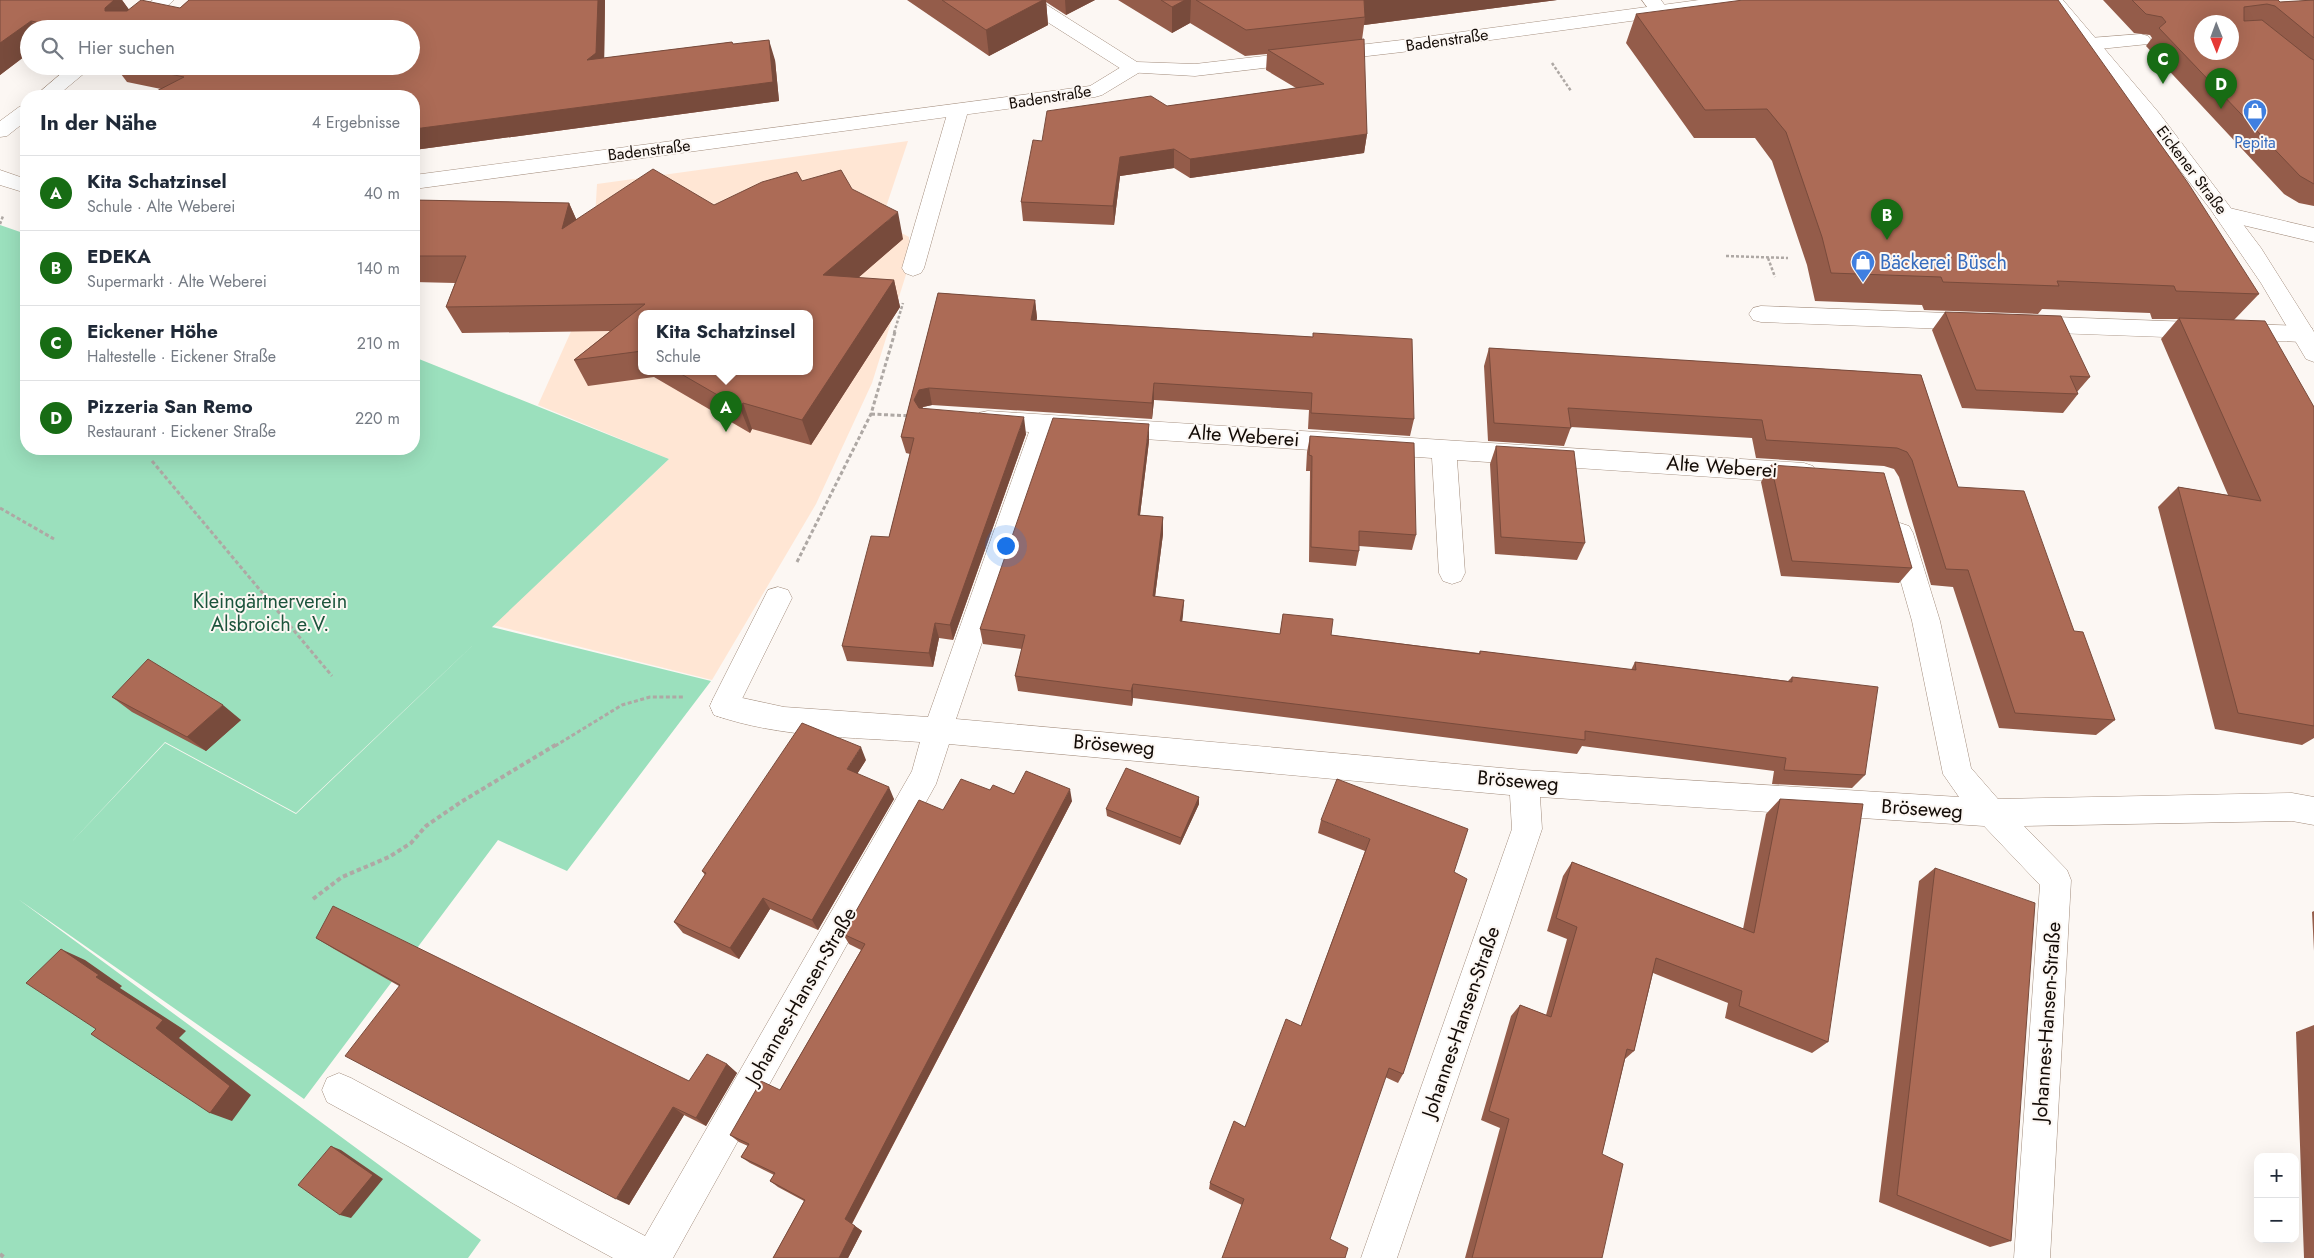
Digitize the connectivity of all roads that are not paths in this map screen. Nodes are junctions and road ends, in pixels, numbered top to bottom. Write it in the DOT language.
graph roads {
  1 [pos="166,0"];
  2 [pos="1026,0"];
  3 [pos="1741,0"];
  4 [pos="2052,0"];
  5 [pos="1656,6"];
  6 [pos="140,20"];
  7 [pos="2141,40"];
  8 [pos="2090,44"];
  9 [pos="1133,68"];
  10 [pos="72,75"];
  11 [pos="53,90"];
  12 [pos="958,111"];
  13 [pos="20,116"];
  14 [pos="0,131"];
  15 [pos="0,178"];
  16 [pos="420,181"];
  17 [pos="20,184"];
  18 [pos="2225,214"];
  19 [pos="2314,234"];
  20 [pos="913,268"];
  21 [pos="1761,314"];
  22 [pos="2309,344"];
  23 [pos="932,416"];
  24 [pos="1044,424"];
  25 [pos="1444,449"];
  26 [pos="1825,474"];
  27 [pos="1892,506"];
  28 [pos="1452,573"];
  29 [pos="778,598"];
  30 [pos="938,730"];
  31 [pos="1524,783"];
  32 [pos="2314,812"];
  33 [pos="1991,813"];
  34 [pos="339,1090"];
  35 [pos="649,1258"];
  36 [pos="653,1258"];
  37 [pos="1380,1258"];
  38 [pos="2032,1258"];
  1 -- 6 [label="street"];
  2 -- 9 [label="street"];
  3 -- 5 [label="street, Badenstraße"];
  4 -- 8 [label="street, Eickener Straße"];
  5 -- 9 [label="street, Badenstraße"];
  7 -- 8 [label="street"];
  8 -- 18 [label="street, Eickener Straße"];
  9 -- 12 [label="street, Badenstraße"];
  10 -- 11 [label="street"];
  12 -- 16 [label="street, Badenstraße"];
  12 -- 20 [label="street"];
  13 -- 14 [label="street"];
  15 -- 17 [label="street"];
  18 -- 19 [label="street"];
  18 -- 22 [label="street, Eickener Straße"];
  21 -- 22 [label="street"];
  23 -- 24 [label="street, Alte Weberei"];
  24 -- 25 [label="street, Alte Weberei"];
  24 -- 30 [label="street"];
  25 -- 26 [label="street, Alte Weberei"];
  25 -- 28 [label="street"];
  27 -- 33 [label="street"];
  29 -- 30 [label="street, Bröseweg"];
  30 -- 31 [label="street, Bröseweg"];
  30 -- 36 [label="street, Johannes-Hansen-Straße"];
  31 -- 33 [label="street, Bröseweg"];
  31 -- 37 [label="street, Johannes-Hansen-Straße"];
  32 -- 33 [label="street, Bröseweg"];
  33 -- 38 [label="street, Johannes-Hansen-Straße"];
  34 -- 35 [label="street"];
}
